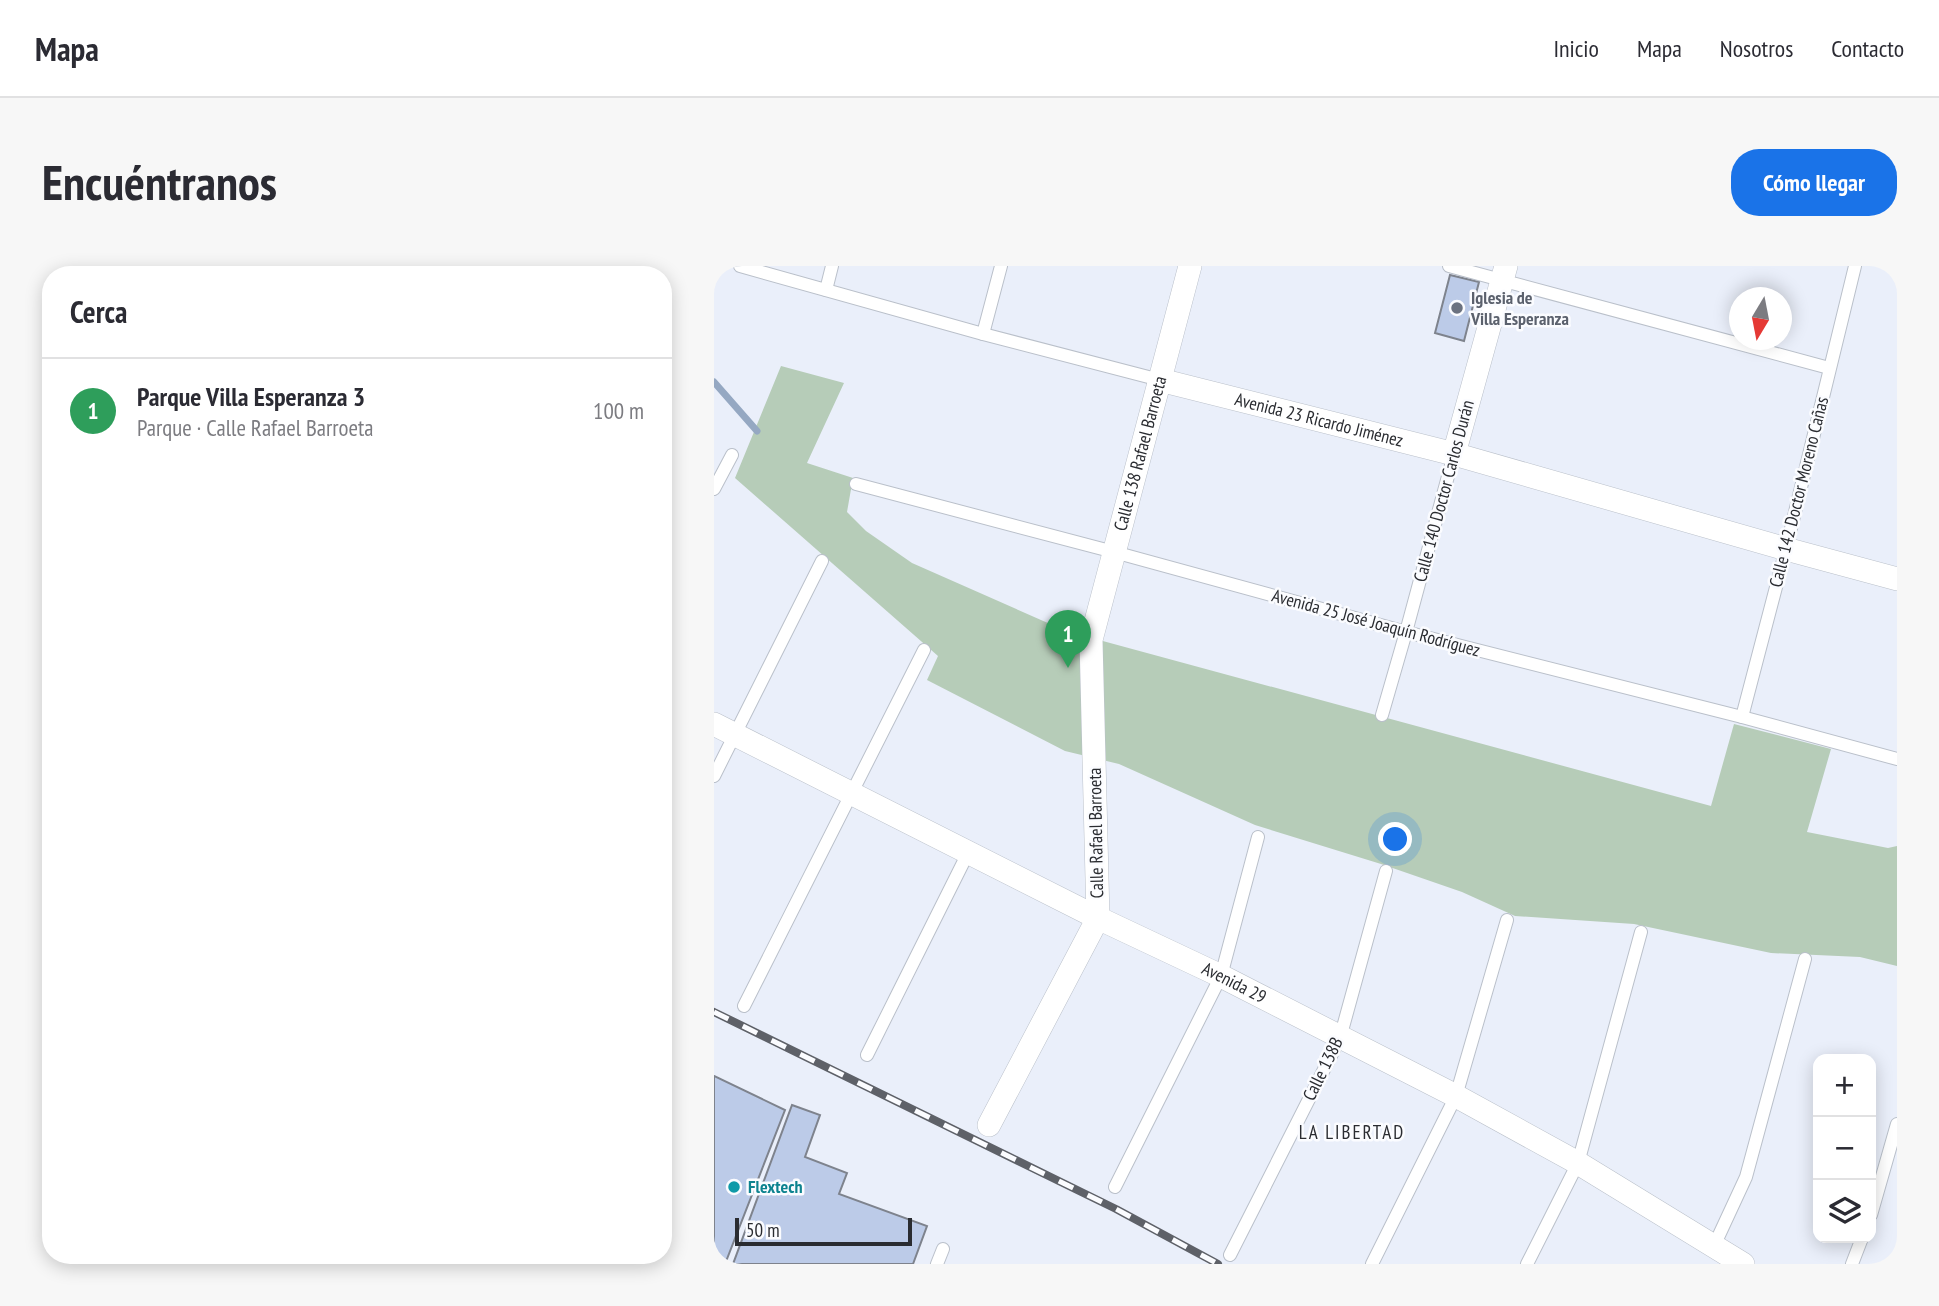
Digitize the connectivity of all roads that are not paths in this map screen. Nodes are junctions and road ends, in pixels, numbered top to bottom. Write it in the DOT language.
graph roads {
  1 [pos="740,266"];
  2 [pos="832,266"];
  3 [pos="1001,266"];
  4 [pos="1190,266"];
  5 [pos="1449,266"];
  6 [pos="1855,266"];
  7 [pos="1504,273"];
  8 [pos="826,290"];
  9 [pos="983,334"];
  10 [pos="1829,368"];
  11 [pos="1160,380"];
  12 [pos="1454,454"];
  13 [pos="732,455"];
  14 [pos="856,484"];
  15 [pos="714,489"];
  16 [pos="1786,549"];
  17 [pos="1114,552"];
  18 [pos="822,561"];
  19 [pos="1897,579"];
  20 [pos="1406,632"];
  21 [pos="1091,640"];
  22 [pos="924,650"];
  23 [pos="1381,715"];
  24 [pos="1742,717"];
  25 [pos="714,724"];
  26 [pos="735,734"];
  27 [pos="1897,759"];
  28 [pos="714,776"];
  29 [pos="851,793"];
  30 [pos="1258,836"];
  31 [pos="968,853"];
  32 [pos="1386,871"];
  33 [pos="1098,918"];
  34 [pos="1507,920"];
  35 [pos="1641,932"];
  36 [pos="1805,959"];
  37 [pos="1221,976"];
  38 [pos="744,1006"];
  39 [pos="1340,1038"];
  40 [pos="867,1055"];
  41 [pos="1457,1096"];
  42 [pos="1897,1124"];
  43 [pos="989,1125"];
  44 [pos="1578,1163"];
  45 [pos="1115,1187"];
  46 [pos="1876,1198"];
  47 [pos="1860,1243"];
  48 [pos="1714,1246"];
  49 [pos="943,1250"];
  50 [pos="1230,1255"];
  51 [pos="937,1264"];
  52 [pos="1372,1264"];
  53 [pos="1527,1264"];
  54 [pos="1742,1264"];
  55 [pos="1852,1264"];
  1 -- 8 [label="lane, Avenida 23 Ricardo Jiménez"];
  2 -- 8 [label="lane"];
  3 -- 9 [label="lane"];
  4 -- 11 [label="street, Calle 138 Rafael Barroeta"];
  5 -- 7 [label="lane"];
  6 -- 10 [label="lane, Calle 142 Doctor Moreno Cañas"];
  7 -- 10 [label="lane"];
  7 -- 12 [label="street, Calle 140 Doctor Carlos Durán"];
  8 -- 9 [label="lane, Avenida 23 Ricardo Jiménez"];
  9 -- 11 [label="lane, Avenida 23 Ricardo Jiménez"];
  10 -- 16 [label="lane, Calle 142 Doctor Moreno Cañas"];
  11 -- 12 [label="street, Avenida 23 Ricardo Jiménez"];
  11 -- 17 [label="street, Calle 138 Rafael Barroeta"];
  12 -- 16 [label="street, Avenida 23 Ricardo Jiménez"];
  12 -- 20 [label="lane, Calle 140 Doctor Carlos Durán"];
  13 -- 15 [label="lane"];
  14 -- 17 [label="lane, Avenida 25 José Joaquín Rodríguez"];
  16 -- 19 [label="street, Avenida 23 Ricardo Jiménez"];
  16 -- 24 [label="lane, Calle 142 Doctor Moreno Cañas"];
  17 -- 20 [label="lane, Avenida 25 José Joaquín Rodríguez"];
  17 -- 21 [label="street, Calle 138 Rafael Barroeta"];
  18 -- 26 [label="lane"];
  20 -- 23 [label="lane, Calle 140 Doctor Carlos Durán"];
  20 -- 24 [label="lane, Avenida 25 José Joaquín Rodríguez"];
  21 -- 33 [label="street, Calle Rafael Barroeta"];
  22 -- 29 [label="lane"];
  24 -- 27 [label="lane, Avenida 25 José Joaquín Rodríguez"];
  25 -- 26 [label="street, Avenida 29"];
  26 -- 28 [label="lane"];
  26 -- 29 [label="street, Avenida 29"];
  29 -- 31 [label="street, Avenida 29"];
  29 -- 38 [label="lane"];
  30 -- 37 [label="lane"];
  31 -- 33 [label="street, Avenida 29"];
  31 -- 40 [label="lane"];
  32 -- 39 [label="lane, Calle 138B"];
  33 -- 37 [label="street, Avenida 29"];
  33 -- 43 [label="street, Calle Rafael Barroeta"];
  34 -- 41 [label="lane"];
  35 -- 44 [label="lane"];
  36 -- 48 [label="lane"];
  37 -- 39 [label="street, Avenida 29"];
  37 -- 45 [label="lane"];
  39 -- 41 [label="street, Avenida 29"];
  39 -- 50 [label="lane, Calle 138B"];
  41 -- 44 [label="street, Avenida 29"];
  41 -- 52 [label="lane"];
  42 -- 46 [label="lane"];
  44 -- 48 [label="street, Avenida 29"];
  44 -- 53 [label="lane"];
  47 -- 55 [label="lane"];
  48 -- 54 [label="street, Avenida 29"];
  49 -- 51 [label="lane"];
}
